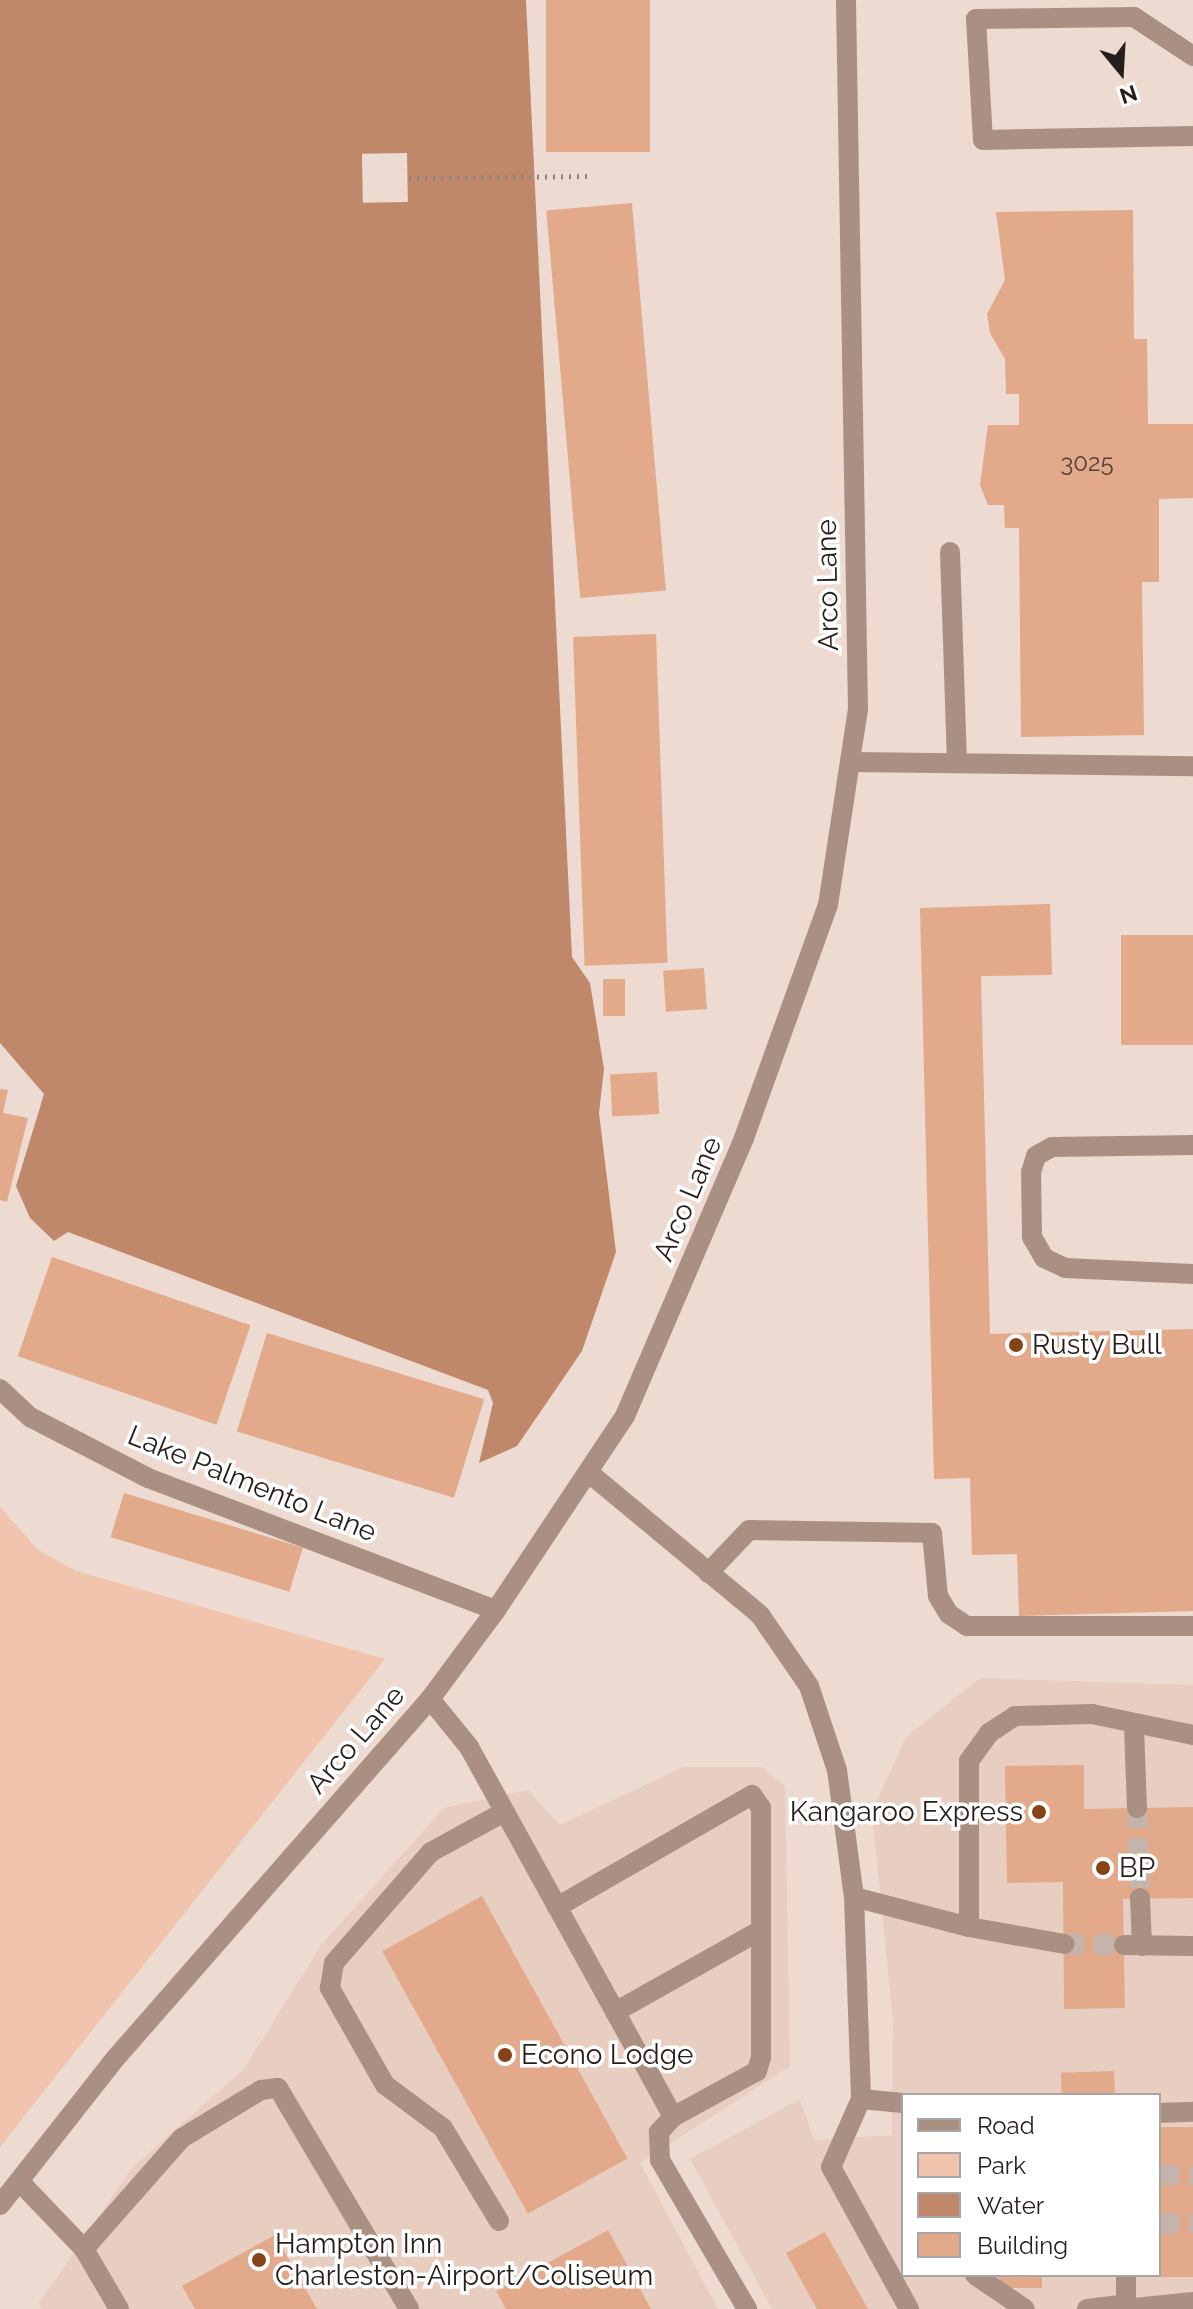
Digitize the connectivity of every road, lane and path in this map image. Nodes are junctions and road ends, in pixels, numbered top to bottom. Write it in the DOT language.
graph roads {
  1 [pos="846,0"];
  2 [pos="1193,56"];
  3 [pos="1193,136"];
  4 [pos="591,176"];
  5 [pos="409,178"];
  6 [pos="950,552"];
  7 [pos="850,762"];
  8 [pos="957,763"];
  9 [pos="1193,766"];
  10 [pos="1193,1145"];
  11 [pos="1193,1274"];
  12 [pos="0,1389"];
  13 [pos="588,1472"];
  14 [pos="708,1573"];
  15 [pos="496,1610"];
  16 [pos="1193,1626"];
  17 [pos="430,1699"];
  18 [pos="1134,1727"];
  19 [pos="1193,1735"];
  20 [pos="1137,1808"];
  21 [pos="504,1812"];
  22 [pos="854,1897"];
  23 [pos="1140,1898"];
  24 [pos="557,1907"];
  25 [pos="969,1927"];
  26 [pos="761,1930"];
  27 [pos="1064,1944"];
  28 [pos="1193,1946"];
  29 [pos="615,2012"];
  30 [pos="861,2099"];
  31 [pos="901,2103"];
  32 [pos="1193,2112"];
  33 [pos="1161,2113"];
  34 [pos="673,2117"];
  35 [pos="19,2181"];
  36 [pos="0,2205"];
  37 [pos="499,2221"];
  38 [pos="84,2249"];
  39 [pos="978,2277"];
  40 [pos="1126,2277"];
  41 [pos="1193,2302"];
  42 [pos="1125,2307"];
  43 [pos="119,2309"];
  44 [pos="409,2309"];
  45 [pos="747,2309"];
  46 [pos="909,2309"];
  47 [pos="1025,2309"];
  48 [pos="1087,2309"];
  1 -- 7 [label="street, Arco Lane"];
  2 -- 3 [label="street"];
  4 -- 5 [label="path"];
  6 -- 8 [label="street"];
  7 -- 8 [label="street"];
  7 -- 13 [label="street, Arco Lane"];
  8 -- 9 [label="street"];
  10 -- 11 [label="street"];
  12 -- 15 [label="street, Lake Palmento Lane"];
  13 -- 14 [label="street"];
  13 -- 15 [label="street, Arco Lane"];
  14 -- 16 [label="street"];
  14 -- 22 [label="street"];
  15 -- 17 [label="street, Arco Lane"];
  17 -- 21 [label="street"];
  17 -- 35 [label="street, Arco Lane"];
  18 -- 19 [label="street"];
  18 -- 20 [label="street"];
  18 -- 25 [label="street"];
  21 -- 24 [label="street"];
  21 -- 37 [label="street"];
  22 -- 25 [label="street"];
  22 -- 30 [label="street"];
  23 -- 28 [label="street"];
  24 -- 26 [label="street"];
  24 -- 29 [label="street"];
  25 -- 27 [label="street"];
  26 -- 29 [label="street"];
  26 -- 34 [label="street"];
  29 -- 34 [label="street"];
  30 -- 31 [label="street"];
  30 -- 46 [label="street"];
  32 -- 33 [label="street"];
  34 -- 45 [label="street"];
  35 -- 36 [label="street, Arco Lane"];
  35 -- 38 [label="street"];
  38 -- 43 [label="street"];
  38 -- 44 [label="street"];
  39 -- 47 [label="street"];
  40 -- 42 [label="street"];
  41 -- 42 [label="street"];
  42 -- 48 [label="street"];
}
